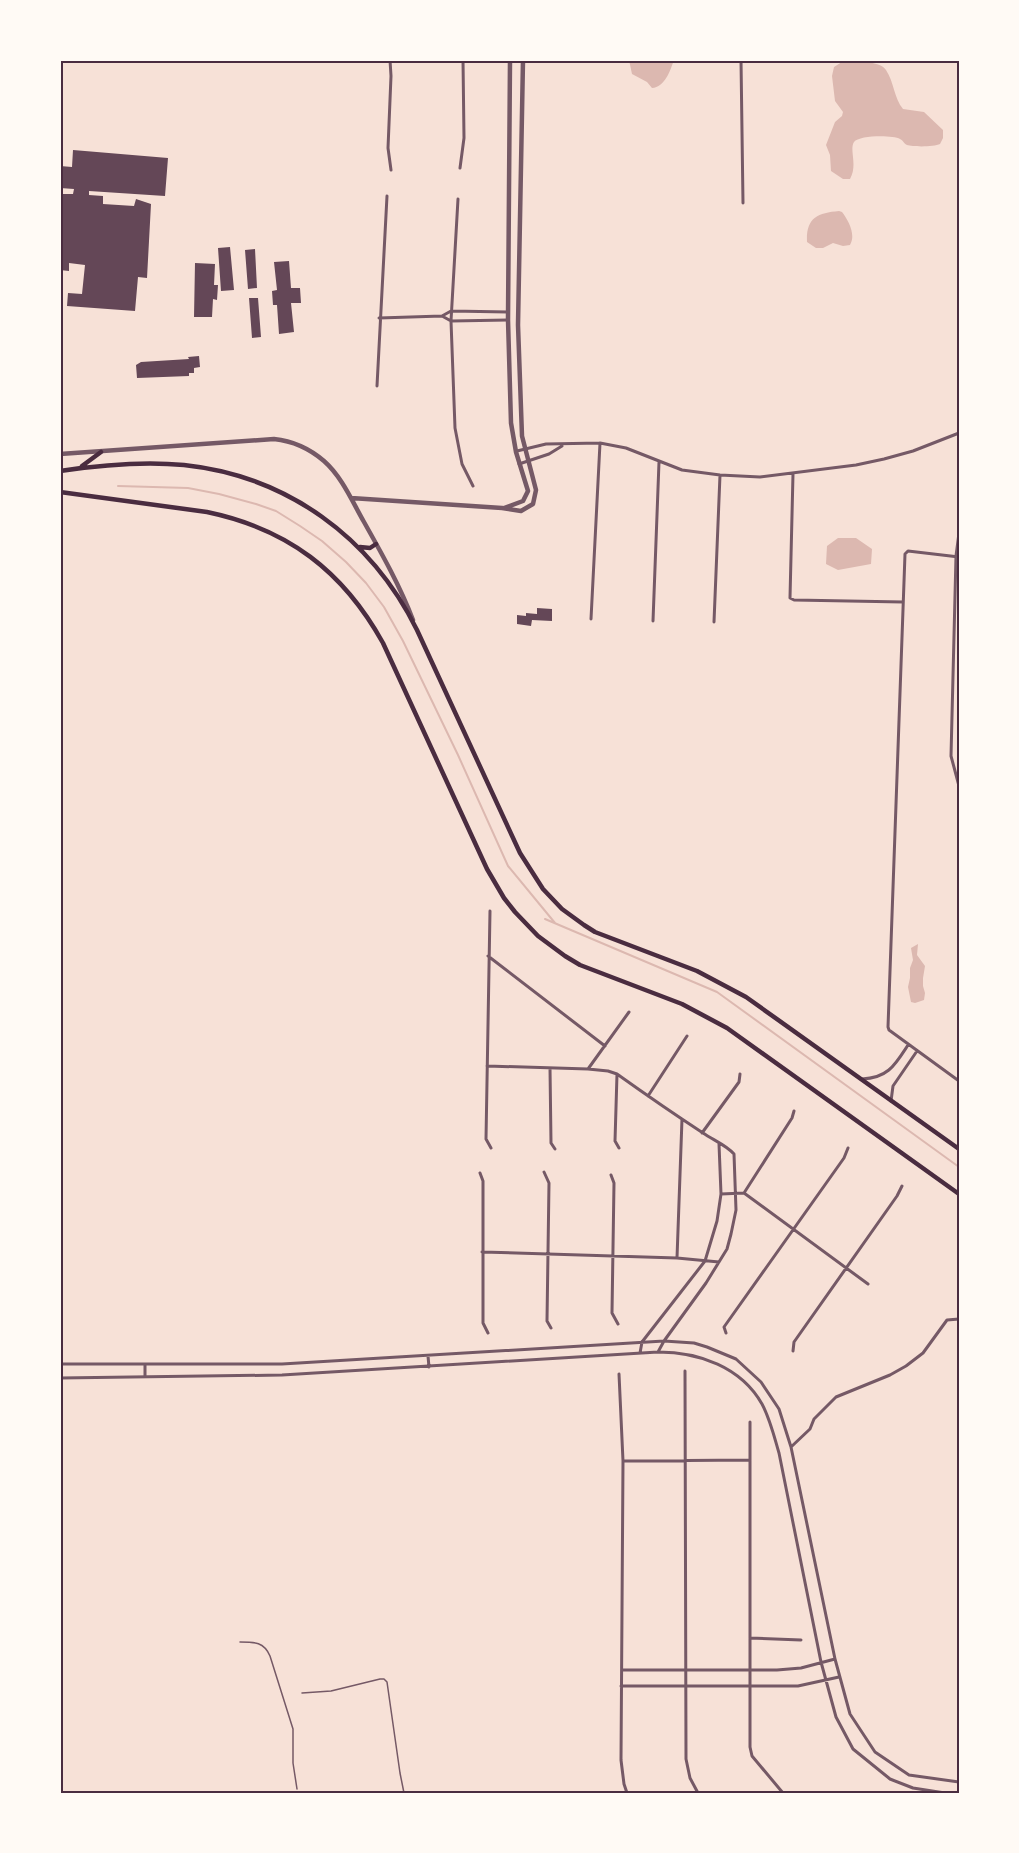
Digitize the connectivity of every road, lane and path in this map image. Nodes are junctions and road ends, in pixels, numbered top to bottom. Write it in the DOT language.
graph roads {
  1 [pos="390,60"];
  2 [pos="463,60"];
  3 [pos="510,60"];
  4 [pos="522,60"];
  5 [pos="741,60"];
  6 [pos="460,168"];
  7 [pos="391,170"];
  8 [pos="387,196"];
  9 [pos="458,199"];
  10 [pos="743,203"];
  11 [pos="508,286"];
  12 [pos="518,288"];
  13 [pos="451,311"];
  14 [pos="508,312"];
  15 [pos="442,316"];
  16 [pos="379,318"];
  17 [pos="508,320"];
  18 [pos="451,321"];
  19 [pos="508,343"];
  20 [pos="519,343"];
  21 [pos="377,386"];
  22 [pos="959,433"];
  23 [pos="600,443"];
  24 [pos="563,445"];
  25 [pos="525,449"];
  26 [pos="101,452"];
  27 [pos="516,452"];
  28 [pos="60,454"];
  29 [pos="528,461"];
  30 [pos="659,462"];
  31 [pos="519,464"];
  32 [pos="80,468"];
  33 [pos="60,471"];
  34 [pos="793,474"];
  35 [pos="720,475"];
  36 [pos="473,486"];
  37 [pos="60,492"];
  38 [pos="351,498"];
  39 [pos="502,508"];
  40 [pos="959,533"];
  41 [pos="376,544"];
  42 [pos="358,547"];
  43 [pos="957,556"];
  44 [pos="904,602"];
  45 [pos="591,618"];
  46 [pos="653,621"];
  47 [pos="714,622"];
  48 [pos="416,627"];
  49 [pos="959,786"];
  50 [pos="489,911"];
  51 [pos="488,956"];
  52 [pos="629,1012"];
  53 [pos="687,1036"];
  54 [pos="908,1045"];
  55 [pos="605,1047"];
  56 [pos="916,1051"];
  57 [pos="487,1066"];
  58 [pos="550,1068"];
  59 [pos="588,1069"];
  60 [pos="617,1074"];
  61 [pos="740,1074"];
  62 [pos="861,1079"];
  63 [pos="959,1081"];
  64 [pos="648,1096"];
  65 [pos="891,1101"];
  66 [pos="794,1110"];
  67 [pos="682,1119"];
  68 [pos="702,1133"];
  69 [pos="719,1144"];
  70 [pos="491,1148"];
  71 [pos="620,1148"];
  72 [pos="848,1148"];
  73 [pos="555,1149"];
  74 [pos="959,1149"];
  75 [pos="544,1172"];
  76 [pos="480,1173"];
  77 [pos="611,1175"];
  78 [pos="902,1185"];
  79 [pos="744,1193"];
  80 [pos="721,1194"];
  81 [pos="735,1194"];
  82 [pos="959,1194"];
  83 [pos="794,1230"];
  84 [pos="482,1252"];
  85 [pos="547,1254"];
  86 [pos="613,1256"];
  87 [pos="677,1258"];
  88 [pos="705,1261"];
  89 [pos="719,1263"];
  90 [pos="847,1269"];
  91 [pos="868,1284"];
  92 [pos="959,1319"];
  93 [pos="618,1324"];
  94 [pos="551,1328"];
  95 [pos="488,1333"];
  96 [pos="726,1333"];
  97 [pos="664,1341"];
  98 [pos="642,1342"];
  99 [pos="793,1351"];
  100 [pos="658,1352"];
  101 [pos="640,1353"];
  102 [pos="428,1356"];
  103 [pos="60,1364"];
  104 [pos="145,1364"];
  105 [pos="429,1367"];
  106 [pos="685,1371"];
  107 [pos="619,1374"];
  108 [pos="145,1377"];
  109 [pos="60,1378"];
  110 [pos="750,1422"];
  111 [pos="791,1447"];
  112 [pos="750,1460"];
  113 [pos="623,1461"];
  114 [pos="686,1461"];
  115 [pos="750,1638"];
  116 [pos="801,1640"];
  117 [pos="240,1642"];
  118 [pos="835,1659"];
  119 [pos="821,1662"];
  120 [pos="621,1670"];
  121 [pos="686,1670"];
  122 [pos="750,1671"];
  123 [pos="839,1677"];
  124 [pos="825,1681"];
  125 [pos="621,1686"];
  126 [pos="687,1686"];
  127 [pos="750,1686"];
  128 [pos="302,1693"];
  129 [pos="959,1782"];
  130 [pos="297,1789"];
  131 [pos="404,1793"];
  132 [pos="627,1793"];
  133 [pos="698,1793"];
  134 [pos="783,1793"];
  135 [pos="945,1793"];
  1 -- 7 [label="street"];
  2 -- 6 [label="street"];
  3 -- 11 [label="street"];
  4 -- 12 [label="street"];
  5 -- 10 [label="street"];
  8 -- 16 [label="street"];
  9 -- 13 [label="street"];
  11 -- 12 [label="street"];
  11 -- 14 [label="street"];
  12 -- 20 [label="street"];
  13 -- 14 [label="street"];
  13 -- 15 [label="street"];
  13 -- 18 [label="street"];
  14 -- 17 [label="street"];
  15 -- 16 [label="street"];
  15 -- 18 [label="street"];
  16 -- 21 [label="street"];
  17 -- 18 [label="street"];
  17 -- 19 [label="street"];
  18 -- 36 [label="street"];
  19 -- 20 [label="street"];
  19 -- 27 [label="street"];
  20 -- 25 [label="street"];
  22 -- 34 [label="street"];
  23 -- 24 [label="street"];
  23 -- 30 [label="street"];
  23 -- 45 [label="street"];
  24 -- 25 [label="street"];
  24 -- 29 [label="street"];
  25 -- 27 [label="street"];
  25 -- 29 [label="street"];
  26 -- 28 [label="street"];
  26 -- 32 [label="main road"];
  26 -- 38 [label="street"];
  27 -- 31 [label="street"];
  29 -- 31 [label="street"];
  29 -- 39 [label="street"];
  30 -- 35 [label="street"];
  30 -- 46 [label="street"];
  31 -- 39 [label="street"];
  32 -- 33 [label="main road"];
  32 -- 42 [label="main road"];
  34 -- 35 [label="street"];
  34 -- 44 [label="street"];
  35 -- 47 [label="street"];
  37 -- 82 [label="main road"];
  38 -- 39 [label="street"];
  38 -- 41 [label="street"];
  40 -- 43 [label="street"];
  41 -- 42 [label="main road"];
  41 -- 48 [label="street"];
  42 -- 48 [label="main road"];
  43 -- 44 [label="street"];
  43 -- 49 [label="street"];
  44 -- 54 [label="street"];
  48 -- 62 [label="main road"];
  50 -- 51 [label="street"];
  51 -- 55 [label="street"];
  51 -- 57 [label="street"];
  52 -- 55 [label="street"];
  53 -- 64 [label="street"];
  54 -- 56 [label="street"];
  54 -- 62 [label="street"];
  55 -- 59 [label="street"];
  56 -- 63 [label="street"];
  56 -- 65 [label="street"];
  57 -- 58 [label="street"];
  57 -- 70 [label="street"];
  58 -- 59 [label="street"];
  58 -- 73 [label="street"];
  59 -- 60 [label="street"];
  60 -- 64 [label="street"];
  60 -- 71 [label="street"];
  61 -- 68 [label="street"];
  62 -- 65 [label="main road"];
  64 -- 67 [label="street"];
  65 -- 74 [label="main road"];
  66 -- 79 [label="street"];
  67 -- 68 [label="street"];
  67 -- 87 [label="street"];
  68 -- 69 [label="street"];
  69 -- 80 [label="street"];
  69 -- 81 [label="street"];
  72 -- 83 [label="street"];
  75 -- 85 [label="street"];
  76 -- 84 [label="street"];
  77 -- 86 [label="street"];
  78 -- 90 [label="street"];
  79 -- 81 [label="street"];
  79 -- 83 [label="street"];
  80 -- 81 [label="street"];
  80 -- 88 [label="street"];
  81 -- 89 [label="street"];
  83 -- 90 [label="street"];
  83 -- 96 [label="street"];
  84 -- 85 [label="street"];
  84 -- 95 [label="street"];
  85 -- 86 [label="street"];
  85 -- 94 [label="street"];
  86 -- 87 [label="street"];
  86 -- 93 [label="street"];
  87 -- 88 [label="street"];
  88 -- 89 [label="street"];
  88 -- 98 [label="street"];
  89 -- 97 [label="street"];
  90 -- 91 [label="street"];
  90 -- 99 [label="street"];
  92 -- 111 [label="street"];
  97 -- 98 [label="street"];
  97 -- 100 [label="street"];
  97 -- 111 [label="street"];
  98 -- 101 [label="street"];
  98 -- 102 [label="street"];
  100 -- 101 [label="street"];
  100 -- 119 [label="street"];
  101 -- 105 [label="street"];
  102 -- 104 [label="street"];
  102 -- 105 [label="street"];
  103 -- 104 [label="street"];
  104 -- 108 [label="street"];
  105 -- 108 [label="street"];
  106 -- 114 [label="street"];
  107 -- 113 [label="street"];
  108 -- 109 [label="street"];
  110 -- 112 [label="street"];
  111 -- 118 [label="street"];
  112 -- 114 [label="street"];
  112 -- 115 [label="street"];
  113 -- 114 [label="street"];
  113 -- 120 [label="street"];
  114 -- 121 [label="street"];
  115 -- 116 [label="street"];
  115 -- 122 [label="street"];
  117 -- 130 [label="lane"];
  118 -- 119 [label="street"];
  118 -- 123 [label="street"];
  119 -- 122 [label="street"];
  119 -- 124 [label="street"];
  120 -- 121 [label="street"];
  120 -- 125 [label="street"];
  121 -- 122 [label="street"];
  121 -- 126 [label="street"];
  122 -- 127 [label="street"];
  123 -- 124 [label="street"];
  123 -- 129 [label="street"];
  124 -- 127 [label="street"];
  124 -- 135 [label="street"];
  125 -- 126 [label="street"];
  125 -- 132 [label="street"];
  126 -- 127 [label="street"];
  126 -- 133 [label="street"];
  127 -- 134 [label="street"];
  128 -- 131 [label="lane"];
}
